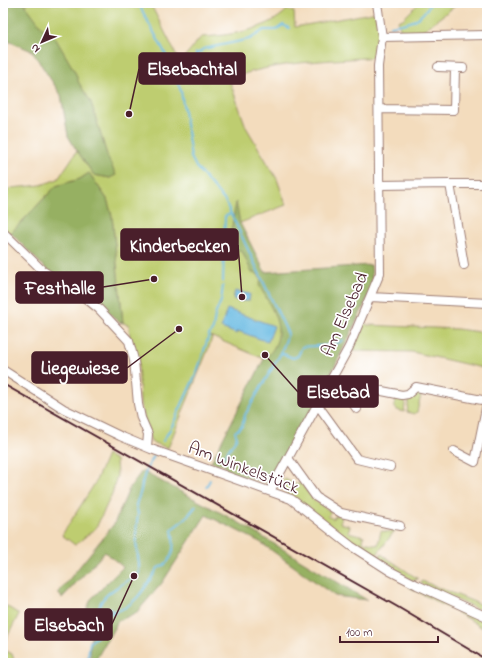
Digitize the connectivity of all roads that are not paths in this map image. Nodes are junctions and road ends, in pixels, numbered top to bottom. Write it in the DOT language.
graph roads {
  1 [pos="377,3"];
  2 [pos="487,35"];
  3 [pos="382,37"];
  4 [pos="438,67"];
  5 [pos="379,109"];
  6 [pos="450,184"];
  7 [pos="487,184"];
  8 [pos="380,185"];
  9 [pos="3,232"];
  10 [pos="464,265"];
  11 [pos="370,297"];
  12 [pos="487,302"];
  13 [pos="3,370"];
  14 [pos="335,380"];
  15 [pos="317,404"];
  16 [pos="487,406"];
  17 [pos="357,409"];
  18 [pos="147,448"];
  19 [pos="454,451"];
  20 [pos="288,458"];
  21 [pos="390,467"];
  22 [pos="270,491"];
  23 [pos="400,526"];
  24 [pos="487,617"];
  1 -- 3 [label="street, Am Elsebad"];
  2 -- 3 [label="street"];
  3 -- 5 [label="street, Am Elsebad"];
  4 -- 5 [label="street"];
  5 -- 8 [label="street, Am Elsebad"];
  6 -- 7 [label="street"];
  6 -- 8 [label="street"];
  6 -- 10 [label="street"];
  8 -- 11 [label="street, Am Elsebad"];
  9 -- 18 [label="street"];
  11 -- 12 [label="street"];
  11 -- 14 [label="street, Am Elsebad"];
  13 -- 18 [label="street, Am Winkelstück"];
  14 -- 15 [label="street, Am Elsebad"];
  14 -- 16 [label="street"];
  14 -- 17 [label="street"];
  15 -- 20 [label="street, Am Elsebad"];
  15 -- 21 [label="street"];
  16 -- 19 [label="street"];
  18 -- 22 [label="street, Am Winkelstück"];
  20 -- 22 [label="street, Am Elsebad"];
  20 -- 23 [label="street"];
  22 -- 24 [label="street, Am Winkelstück"];
}
